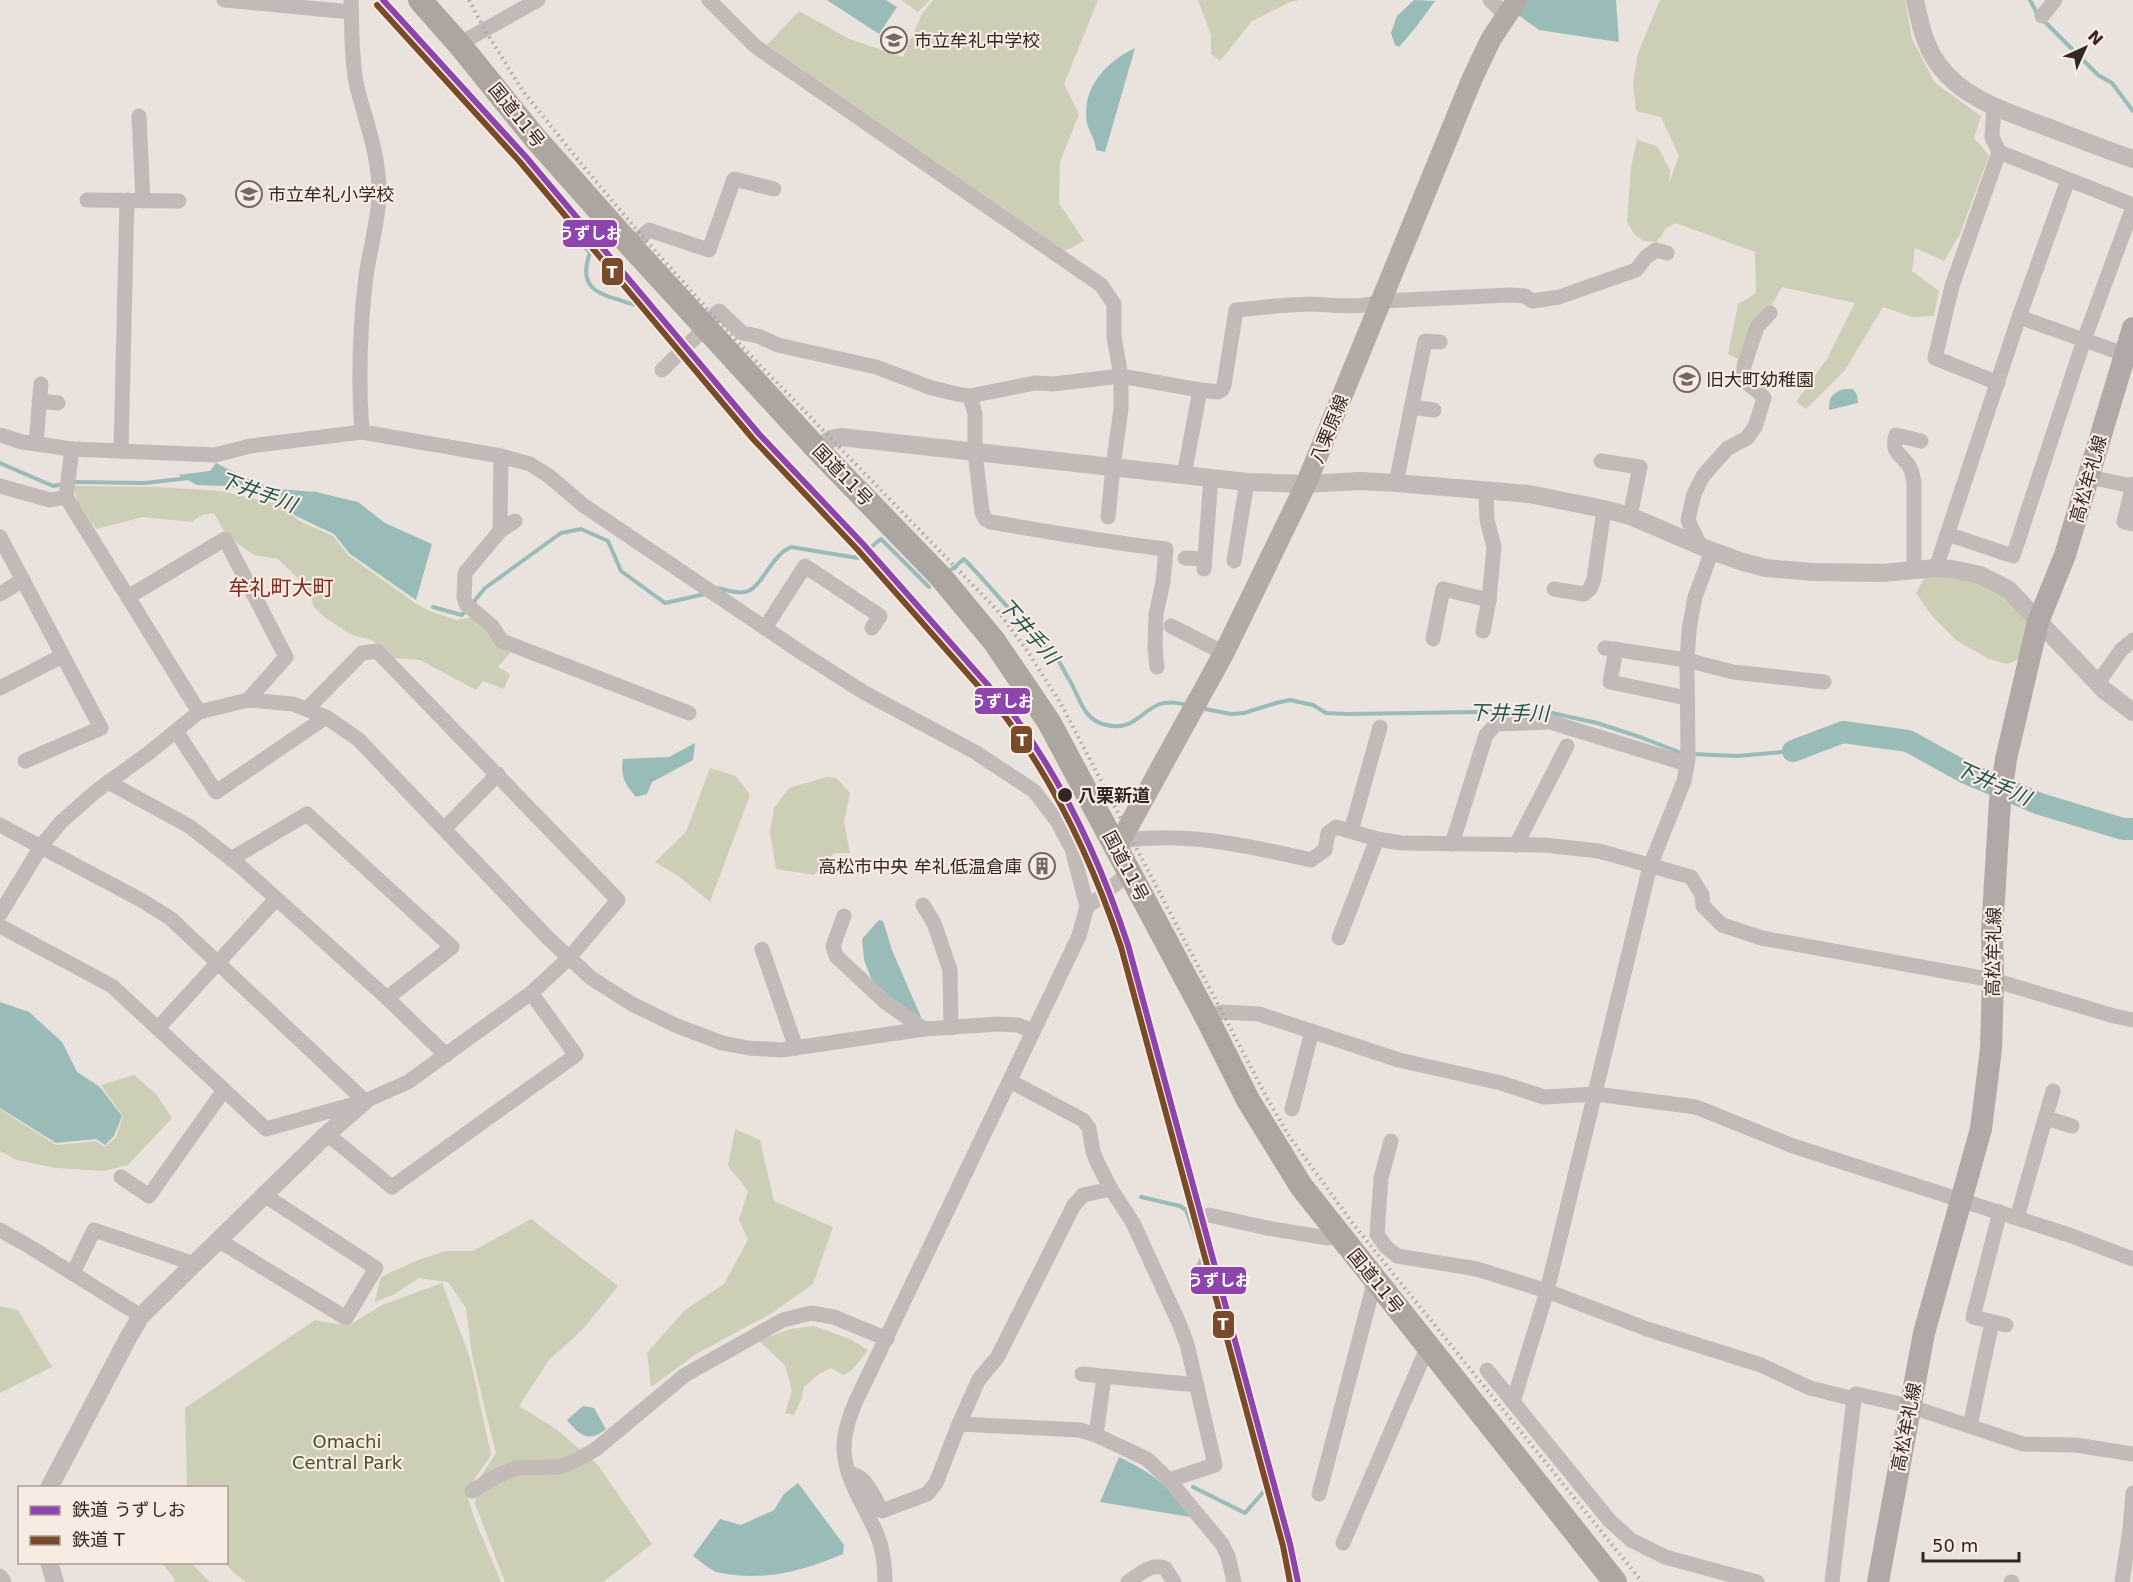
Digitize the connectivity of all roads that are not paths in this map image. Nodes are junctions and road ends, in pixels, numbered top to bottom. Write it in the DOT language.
graph roads {
  1 [pos="224,0"];
  2 [pos="420,0"];
  3 [pos="538,0"];
  4 [pos="709,0"];
  5 [pos="1915,0"];
  6 [pos="2055,0"];
  7 [pos="1500,4"];
  8 [pos="351,6"];
  9 [pos="2042,16"];
  10 [pos="459,44"];
  11 [pos="1994,106"];
  12 [pos="139,116"];
  13 [pos="1999,152"];
  14 [pos="2133,159"];
  15 [pos="2068,180"];
  16 [pos="774,189"];
  17 [pos="87,200"];
  18 [pos="127,200"];
  19 [pos="143,201"];
  20 [pos="179,201"];
  21 [pos="2133,206"];
  22 [pos="631,246"];
  23 [pos="1667,253"];
  24 [pos="1382,301"];
  25 [pos="1770,313"];
  26 [pos="2019,317"];
  27 [pos="704,327"];
  28 [pos="2133,328"];
  29 [pos="2084,340"];
  30 [pos="1440,342"];
  31 [pos="2124,354"];
  32 [pos="662,370"];
  33 [pos="1122,376"];
  34 [pos="1998,383"];
  35 [pos="41,384"];
  36 [pos="1200,390"];
  37 [pos="970,396"];
  38 [pos="39,401"];
  39 [pos="58,403"];
  40 [pos="1411,407"];
  41 [pos="1434,410"];
  42 [pos="362,432"];
  43 [pos="0,435"];
  44 [pos="1921,441"];
  45 [pos="36,444"];
  46 [pos="72,449"];
  47 [pos="817,449"];
  48 [pos="122,451"];
  49 [pos="975,452"];
  50 [pos="501,456"];
  51 [pos="1601,461"];
  52 [pos="1113,467"];
  53 [pos="1184,475"];
  54 [pos="2089,477"];
  55 [pos="1211,478"];
  56 [pos="1247,482"];
  57 [pos="1396,483"];
  58 [pos="1306,484"];
  59 [pos="2133,485"];
  60 [pos="0,486"];
  61 [pos="68,488"];
  62 [pos="1486,491"];
  63 [pos="1604,509"];
  64 [pos="1108,516"];
  65 [pos="1630,516"];
  66 [pos="515,521"];
  67 [pos="2133,524"];
  68 [pos="500,531"];
  69 [pos="1947,534"];
  70 [pos="0,537"];
  71 [pos="1706,548"];
  72 [pos="1185,558"];
  73 [pos="1234,561"];
  74 [pos="1936,568"];
  75 [pos="1914,570"];
  76 [pos="23,580"];
  77 [pos="1554,589"];
  78 [pos="0,594"];
  79 [pos="128,597"];
  80 [pos="1489,600"];
  81 [pos="2038,622"];
  82 [pos="1172,626"];
  83 [pos="765,628"];
  84 [pos="872,628"];
  85 [pos="1483,631"];
  86 [pos="1433,639"];
  87 [pos="2133,640"];
  88 [pos="1224,653"];
  89 [pos="62,656"];
  90 [pos="1687,660"];
  91 [pos="1157,667"];
  92 [pos="1824,682"];
  93 [pos="2098,683"];
  94 [pos="0,688"];
  95 [pos="1687,698"];
  96 [pos="249,700"];
  97 [pos="307,709"];
  98 [pos="199,712"];
  99 [pos="2133,712"];
  100 [pos="689,713"];
  101 [pos="326,717"];
  102 [pos="1380,728"];
  103 [pos="176,731"];
  104 [pos="1568,746"];
  105 [pos="25,761"];
  106 [pos="1687,762"];
  107 [pos="498,774"];
  108 [pos="108,782"];
  109 [pos="0,825"];
  110 [pos="444,829"];
  111 [pos="1351,831"];
  112 [pos="1377,839"];
  113 [pos="1119,844"];
  114 [pos="1452,844"];
  115 [pos="42,845"];
  116 [pos="1516,845"];
  117 [pos="231,859"];
  118 [pos="1650,866"];
  119 [pos="1130,874"];
  120 [pos="276,898"];
  121 [pos="923,905"];
  122 [pos="1087,906"];
  123 [pos="0,914"];
  124 [pos="844,916"];
  125 [pos="0,926"];
  126 [pos="1339,938"];
  127 [pos="762,949"];
  128 [pos="569,958"];
  129 [pos="216,962"];
  130 [pos="1993,980"];
  131 [pos="531,993"];
  132 [pos="387,998"];
  133 [pos="1206,1016"];
  134 [pos="2133,1020"];
  135 [pos="158,1028"];
  136 [pos="951,1028"];
  137 [pos="924,1029"];
  138 [pos="1033,1031"];
  139 [pos="1312,1031"];
  140 [pos="796,1048"];
  141 [pos="446,1055"];
  142 [pos="1010,1081"];
  143 [pos="224,1090"];
  144 [pos="2053,1091"];
  145 [pos="1595,1094"];
  146 [pos="365,1101"];
  147 [pos="1292,1109"];
  148 [pos="2046,1118"];
  149 [pos="2072,1126"];
  150 [pos="327,1134"];
  151 [pos="1391,1141"];
  152 [pos="121,1177"];
  153 [pos="1111,1189"];
  154 [pos="264,1196"];
  155 [pos="1962,1200"];
  156 [pos="2000,1212"];
  157 [pos="1209,1215"];
  158 [pos="2017,1218"];
  159 [pos="0,1230"];
  160 [pos="1338,1234"];
  161 [pos="218,1240"];
  162 [pos="2133,1258"];
  163 [pos="195,1264"];
  164 [pos="73,1273"];
  165 [pos="1372,1277"];
  166 [pos="1547,1291"];
  167 [pos="141,1316"];
  168 [pos="887,1339"];
  169 [pos="1428,1346"];
  170 [pos="1486,1370"];
  171 [pos="1082,1374"];
  172 [pos="1104,1377"];
  173 [pos="1197,1386"];
  174 [pos="1854,1399"];
  175 [pos="1513,1402"];
  176 [pos="1909,1406"];
  177 [pos="959,1424"];
  178 [pos="1970,1426"];
  179 [pos="1096,1434"];
  180 [pos="2133,1454"];
  181 [pos="850,1474"];
  182 [pos="1169,1480"];
  183 [pos="50,1486"];
  184 [pos="472,1491"];
  185 [pos="2133,1493"];
  186 [pos="1319,1494"];
  187 [pos="1343,1543"];
  188 [pos="49,1564"];
  189 [pos="0,1576"];
  190 [pos="882,1579"];
  191 [pos="4,1582"];
  192 [pos="55,1582"];
  193 [pos="1128,1582"];
  194 [pos="1174,1582"];
  195 [pos="1234,1582"];
  196 [pos="1615,1582"];
  197 [pos="1756,1582"];
  198 [pos="1832,1582"];
  199 [pos="1878,1582"];
  200 [pos="2121,1582"];
  1 -- 8 [label="street"];
  2 -- 10 [label="highway, 国道11号"];
  3 -- 10 [label="street"];
  4 -- 33 [label="street"];
  5 -- 11 [label="street"];
  6 -- 9 [label="street"];
  7 -- 24 [label="main road, 八栗原線"];
  8 -- 42 [label="street"];
  10 -- 22 [label="highway, 国道11号"];
  11 -- 13 [label="street"];
  11 -- 14 [label="street"];
  12 -- 19 [label="street"];
  13 -- 15 [label="street"];
  13 -- 34 [label="street"];
  15 -- 21 [label="street"];
  15 -- 26 [label="street"];
  16 -- 22 [label="street"];
  17 -- 18 [label="street"];
  18 -- 19 [label="street"];
  18 -- 48 [label="street"];
  19 -- 20 [label="street"];
  21 -- 29 [label="street"];
  22 -- 27 [label="highway, 国道11号"];
  23 -- 24 [label="street"];
  24 -- 36 [label="street"];
  24 -- 58 [label="main road, 八栗原線"];
  25 -- 71 [label="street"];
  26 -- 29 [label="street"];
  26 -- 34 [label="street"];
  27 -- 32 [label="street"];
  27 -- 37 [label="street"];
  27 -- 47 [label="highway, 国道11号"];
  28 -- 31 [label="main road, 高松牟礼線"];
  29 -- 31 [label="street"];
  29 -- 69 [label="street"];
  30 -- 40 [label="street"];
  31 -- 54 [label="main road, 高松牟礼線"];
  33 -- 36 [label="street"];
  33 -- 37 [label="street"];
  33 -- 52 [label="street"];
  34 -- 69 [label="street"];
  35 -- 38 [label="street"];
  36 -- 53 [label="street"];
  37 -- 49 [label="street"];
  38 -- 39 [label="street"];
  38 -- 45 [label="street"];
  40 -- 41 [label="street"];
  40 -- 57 [label="street"];
  42 -- 48 [label="street"];
  42 -- 50 [label="street"];
  43 -- 45 [label="street"];
  44 -- 75 [label="street"];
  45 -- 46 [label="street"];
  46 -- 48 [label="street"];
  46 -- 61 [label="street"];
  47 -- 49 [label="street"];
  47 -- 113 [label="highway, 国道11号"];
  49 -- 52 [label="street"];
  49 -- 91 [label="street"];
  50 -- 68 [label="street"];
  50 -- 83 [label="street"];
  51 -- 65 [label="street"];
  52 -- 53 [label="street"];
  52 -- 64 [label="street"];
  53 -- 55 [label="street"];
  54 -- 59 [label="street"];
  54 -- 81 [label="main road, 高松牟礼線"];
  55 -- 56 [label="street"];
  55 -- 72 [label="street"];
  56 -- 58 [label="street"];
  56 -- 73 [label="street"];
  57 -- 58 [label="street"];
  57 -- 62 [label="street"];
  58 -- 88 [label="main road, 八栗原線"];
  59 -- 67 [label="street"];
  60 -- 61 [label="street"];
  61 -- 79 [label="street"];
  62 -- 63 [label="street"];
  62 -- 80 [label="street"];
  63 -- 65 [label="street"];
  63 -- 77 [label="street"];
  65 -- 71 [label="street"];
  66 -- 68 [label="street"];
  68 -- 100 [label="street"];
  69 -- 74 [label="street"];
  70 -- 76 [label="street"];
  71 -- 75 [label="street"];
  71 -- 90 [label="street"];
  74 -- 75 [label="street"];
  74 -- 81 [label="street"];
  76 -- 78 [label="street"];
  76 -- 89 [label="street"];
  79 -- 96 [label="street"];
  79 -- 98 [label="street"];
  80 -- 85 [label="street"];
  80 -- 86 [label="street"];
  81 -- 93 [label="street"];
  81 -- 130 [label="main road, 高松牟礼線"];
  82 -- 88 [label="street"];
  83 -- 84 [label="street"];
  83 -- 122 [label="street"];
  87 -- 93 [label="street"];
  88 -- 113 [label="main road, 八栗原線"];
  89 -- 94 [label="street"];
  89 -- 105 [label="street"];
  90 -- 92 [label="street"];
  90 -- 95 [label="street"];
  90 -- 95 [label="street"];
  93 -- 99 [label="street"];
  95 -- 106 [label="street"];
  96 -- 97 [label="street"];
  96 -- 98 [label="street"];
  97 -- 101 [label="street"];
  97 -- 107 [label="street"];
  98 -- 103 [label="street"];
  101 -- 103 [label="street"];
  101 -- 110 [label="street"];
  102 -- 111 [label="street"];
  103 -- 108 [label="street"];
  104 -- 116 [label="street"];
  106 -- 114 [label="street"];
  106 -- 118 [label="street"];
  107 -- 110 [label="street"];
  107 -- 128 [label="street"];
  108 -- 115 [label="street"];
  108 -- 117 [label="street"];
  109 -- 115 [label="street"];
  110 -- 128 [label="street"];
  111 -- 112 [label="street"];
  111 -- 113 [label="street"];
  112 -- 114 [label="street"];
  112 -- 126 [label="street"];
  113 -- 119 [label="highway, 国道11号"];
  114 -- 116 [label="street"];
  115 -- 123 [label="street"];
  115 -- 129 [label="street"];
  116 -- 118 [label="street"];
  117 -- 120 [label="street"];
  117 -- 132 [label="street"];
  118 -- 130 [label="street"];
  118 -- 145 [label="street"];
  119 -- 122 [label="street"];
  119 -- 133 [label="highway, 国道11号"];
  120 -- 129 [label="street"];
  120 -- 132 [label="street"];
  121 -- 136 [label="street"];
  122 -- 138 [label="street"];
  124 -- 137 [label="street"];
  125 -- 135 [label="street"];
  127 -- 140 [label="street"];
  128 -- 131 [label="street"];
  128 -- 140 [label="street"];
  129 -- 135 [label="street"];
  129 -- 146 [label="street"];
  130 -- 134 [label="street"];
  130 -- 155 [label="main road, 高松牟礼線"];
  131 -- 141 [label="street"];
  131 -- 150 [label="street"];
  132 -- 141 [label="street"];
  133 -- 139 [label="street"];
  133 -- 160 [label="highway, 国道11号"];
  135 -- 143 [label="street"];
  136 -- 137 [label="street"];
  136 -- 138 [label="street"];
  137 -- 140 [label="street"];
  138 -- 142 [label="street"];
  139 -- 145 [label="street"];
  139 -- 147 [label="street"];
  141 -- 146 [label="street"];
  142 -- 153 [label="street"];
  142 -- 168 [label="street"];
  143 -- 146 [label="street"];
  143 -- 152 [label="street"];
  144 -- 148 [label="street"];
  145 -- 155 [label="street"];
  145 -- 166 [label="street"];
  146 -- 150 [label="street"];
  148 -- 149 [label="street"];
  148 -- 158 [label="street"];
  150 -- 154 [label="street"];
  151 -- 166 [label="street"];
  153 -- 173 [label="street"];
  153 -- 177 [label="street"];
  154 -- 161 [label="street"];
  154 -- 161 [label="street"];
  155 -- 156 [label="street"];
  155 -- 176 [label="main road, 高松牟礼線"];
  156 -- 158 [label="street"];
  156 -- 178 [label="street"];
  157 -- 160 [label="street"];
  158 -- 162 [label="street"];
  159 -- 164 [label="street"];
  160 -- 165 [label="highway, 国道11号"];
  161 -- 163 [label="street"];
  163 -- 164 [label="street"];
  163 -- 167 [label="street"];
  164 -- 167 [label="street"];
  165 -- 169 [label="highway, 国道11号"];
  165 -- 186 [label="street"];
  166 -- 174 [label="street"];
  166 -- 175 [label="street"];
  167 -- 183 [label="street"];
  168 -- 181 [label="street"];
  168 -- 184 [label="street"];
  169 -- 187 [label="street"];
  169 -- 196 [label="highway, 国道11号"];
  170 -- 175 [label="street"];
  171 -- 172 [label="street"];
  172 -- 173 [label="street"];
  172 -- 179 [label="street"];
  173 -- 182 [label="street"];
  174 -- 176 [label="street"];
  174 -- 198 [label="street"];
  175 -- 197 [label="street"];
  176 -- 178 [label="street"];
  176 -- 199 [label="main road, 高松牟礼線"];
  177 -- 179 [label="street"];
  177 -- 181 [label="street"];
  178 -- 180 [label="street"];
  179 -- 182 [label="street"];
  181 -- 190 [label="street"];
  182 -- 195 [label="street"];
  185 -- 200 [label="street"];
  188 -- 192 [label="street"];
  189 -- 191 [label="street"];
  193 -- 194 [label="street"];
}
